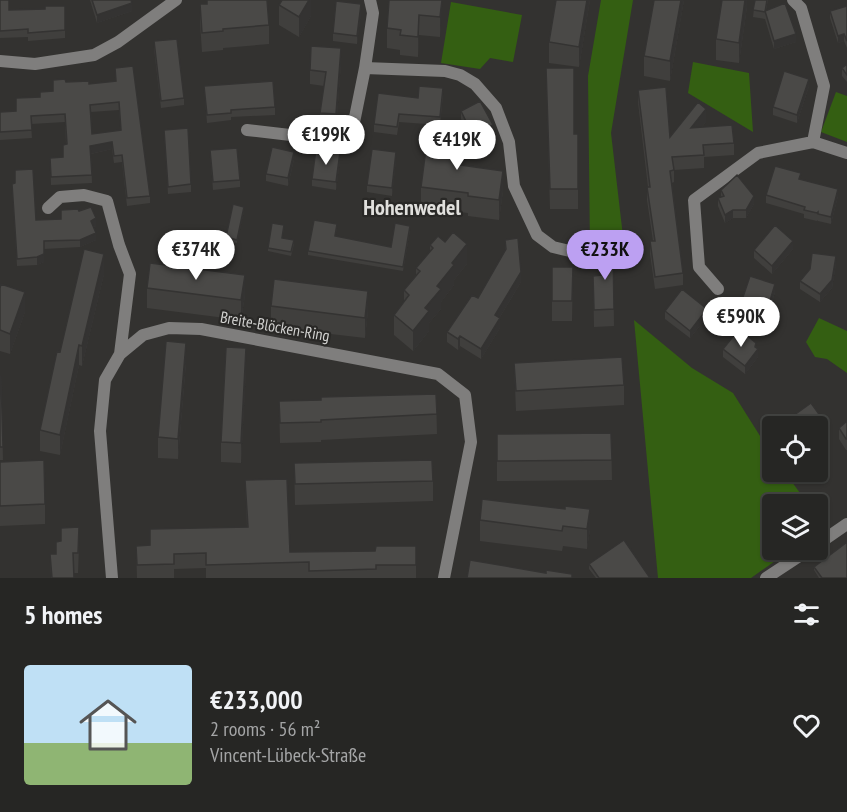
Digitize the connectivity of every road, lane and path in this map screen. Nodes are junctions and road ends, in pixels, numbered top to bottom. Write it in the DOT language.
graph roads {
  1 [pos="370,0"];
  2 [pos="793,0"];
  3 [pos="172,1"];
  4 [pos="0,61"];
  5 [pos="365,68"];
  6 [pos="247,130"];
  7 [pos="813,142"];
  8 [pos="847,153"];
  9 [pos="48,208"];
  10 [pos="574,252"];
  11 [pos="718,289"];
  12 [pos="120,354"];
  13 [pos="847,524"];
  14 [pos="828,537"];
  15 [pos="795,560"];
  16 [pos="773,576"];
  17 [pos="112,578"];
  18 [pos="444,578"];
  1 -- 5 [label="street"];
  2 -- 7 [label="street"];
  3 -- 4 [label="street"];
  5 -- 6 [label="street"];
  5 -- 10 [label="street"];
  7 -- 8 [label="street"];
  7 -- 11 [label="street"];
  9 -- 12 [label="street"];
  12 -- 17 [label="street, Breite-Blöcken-Ring"];
  12 -- 18 [label="street, Breite-Blöcken-Ring"];
  13 -- 14 [label="street"];
  15 -- 16 [label="street"];
}
